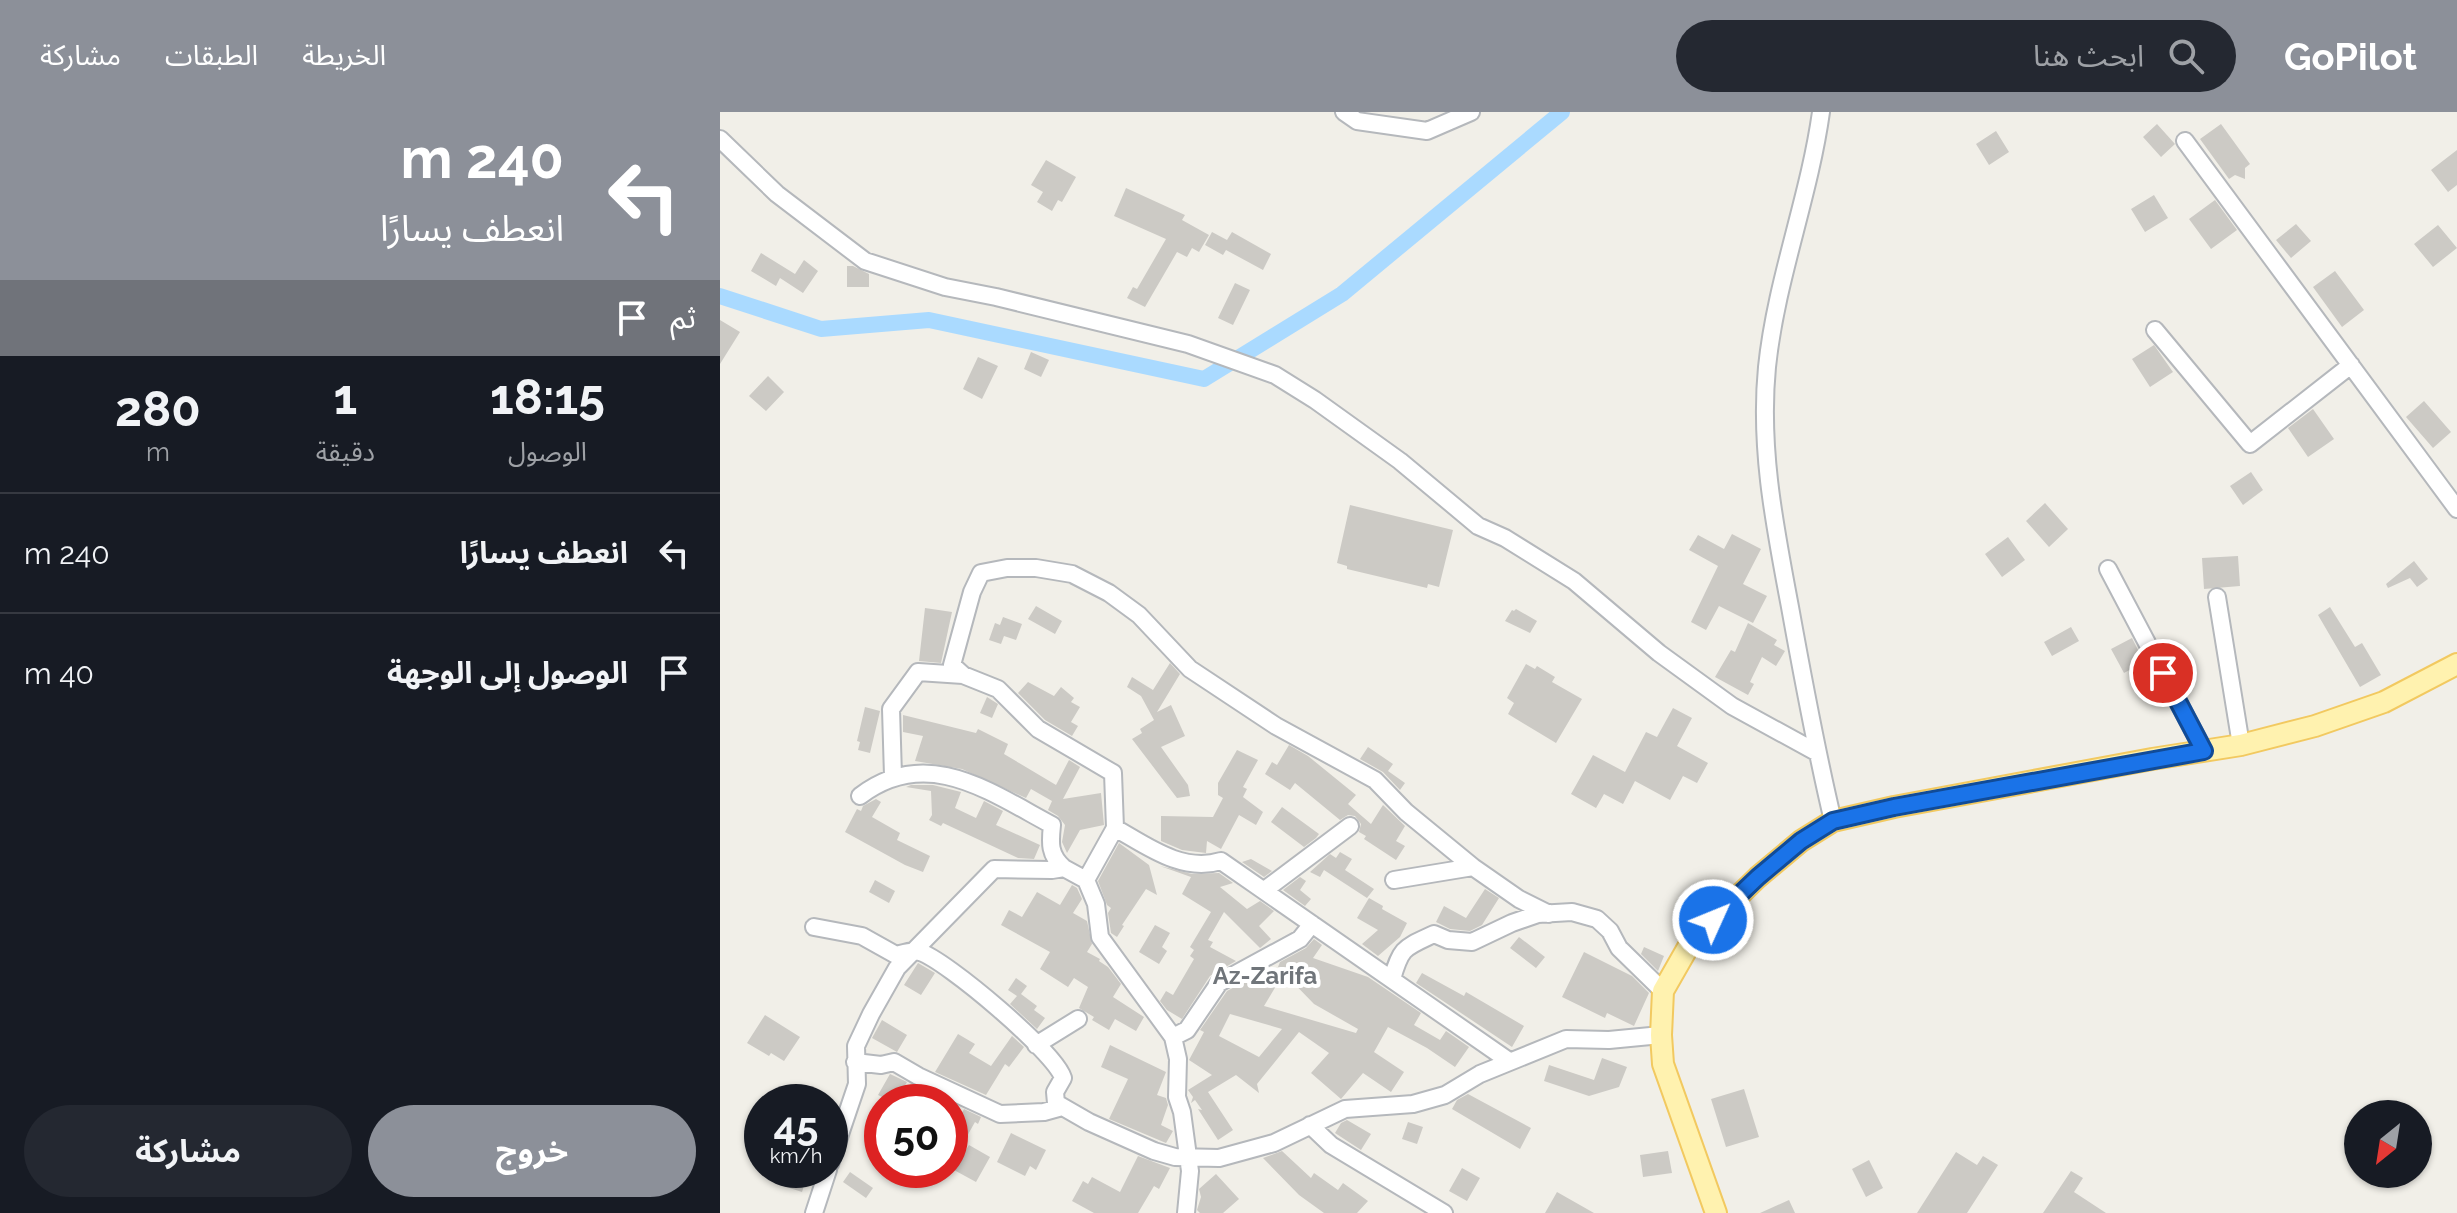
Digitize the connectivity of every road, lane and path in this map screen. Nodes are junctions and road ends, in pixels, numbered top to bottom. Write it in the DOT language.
graph roads {
  1 [pos="1344,112"];
  2 [pos="1471,112"];
  3 [pos="1821,112"];
  4 [pos="720,139"];
  5 [pos="2185,141"];
  6 [pos="2155,330"];
  7 [pos="2351,365"];
  8 [pos="2457,509"];
  9 [pos="2108,569"];
  10 [pos="2217,597"];
  11 [pos="2457,664"];
  12 [pos="963,675"];
  13 [pos="2241,745"];
  14 [pos="2204,751"];
  15 [pos="1816,752"];
  16 [pos="893,776"];
  17 [pos="860,796"];
  18 [pos="1833,821"];
  19 [pos="1350,826"];
  20 [pos="1115,828"];
  21 [pos="1473,867"];
  22 [pos="1064,868"];
  23 [pos="1086,880"];
  24 [pos="1394,880"];
  25 [pos="1266,889"];
  26 [pos="1549,914"];
  27 [pos="1312,924"];
  28 [pos="814,927"];
  29 [pos="915,951"];
  30 [pos="1392,979"];
  31 [pos="1663,991"];
  32 [pos="1078,1019"];
  33 [pos="1661,1035"];
  34 [pos="1173,1037"];
  35 [pos="1036,1045"];
  36 [pos="1509,1061"];
  37 [pos="855,1062"];
  38 [pos="1062,1107"];
  39 [pos="848,1111"];
  40 [pos="1310,1125"];
  41 [pos="1187,1158"];
  42 [pos="822,1188"];
  43 [pos="1186,1208"];
  44 [pos="814,1213"];
  45 [pos="1173,1213"];
  46 [pos="1444,1213"];
  47 [pos="1716,1213"];
  1 -- 2 [label="street"];
  3 -- 15 [label="street"];
  4 -- 15 [label="street"];
  5 -- 7 [label="street"];
  6 -- 7 [label="street"];
  7 -- 8 [label="street"];
  9 -- 14 [label="street"];
  10 -- 13 [label="street"];
  11 -- 13 [label="main road"];
  12 -- 16 [label="street"];
  12 -- 20 [label="street"];
  12 -- 21 [label="street"];
  13 -- 14 [label="main road"];
  14 -- 18 [label="main road"];
  15 -- 18 [label="street"];
  16 -- 17 [label="street"];
  16 -- 22 [label="street"];
  18 -- 31 [label="main road"];
  19 -- 25 [label="street"];
  20 -- 23 [label="street"];
  20 -- 25 [label="street"];
  21 -- 24 [label="street"];
  21 -- 26 [label="street"];
  22 -- 23 [label="street"];
  22 -- 29 [label="street"];
  23 -- 34 [label="street"];
  25 -- 27 [label="street"];
  26 -- 30 [label="street"];
  26 -- 31 [label="street"];
  27 -- 30 [label="street"];
  27 -- 34 [label="street"];
  28 -- 29 [label="street"];
  29 -- 35 [label="street"];
  29 -- 37 [label="street"];
  30 -- 36 [label="street"];
  31 -- 33 [label="main road"];
  32 -- 35 [label="street"];
  33 -- 36 [label="street"];
  33 -- 47 [label="main road"];
  34 -- 41 [label="street"];
  35 -- 38 [label="street"];
  36 -- 40 [label="street"];
  37 -- 38 [label="street"];
  37 -- 39 [label="street"];
  38 -- 41 [label="street"];
  40 -- 41 [label="street"];
  40 -- 46 [label="street"];
  41 -- 43 [label="street"];
  42 -- 44 [label="street"];
  43 -- 45 [label="street"];
}
